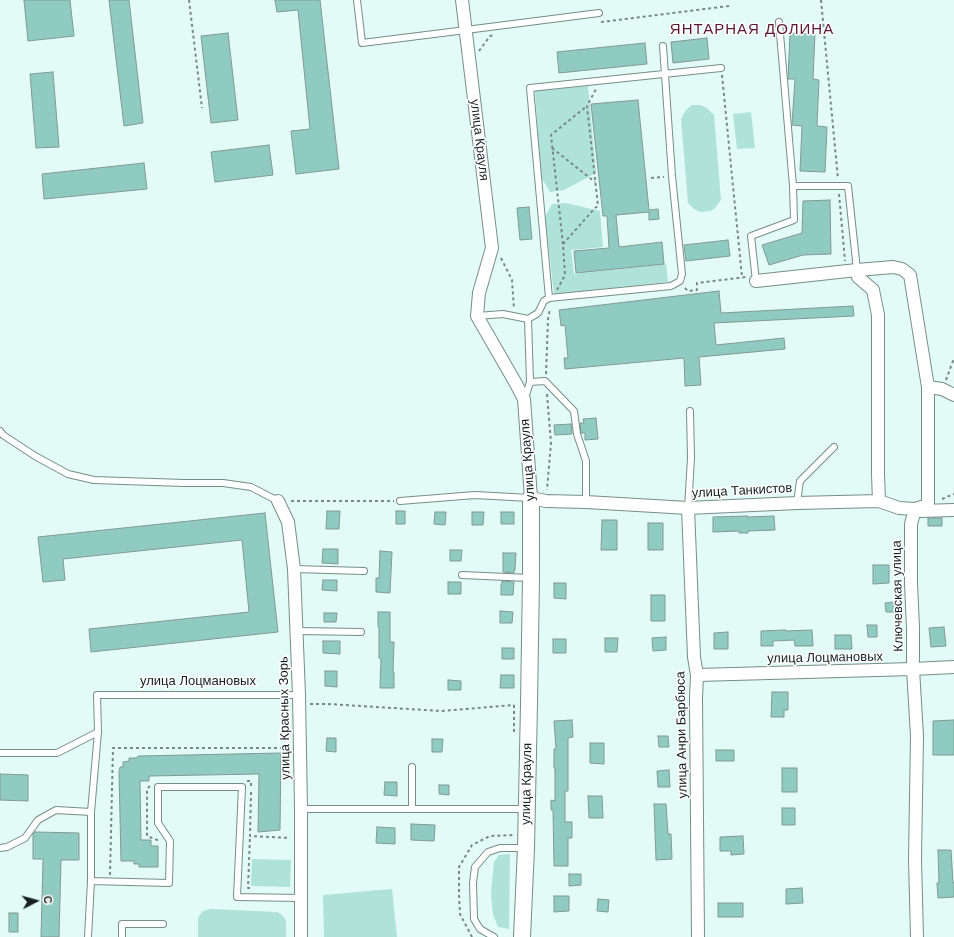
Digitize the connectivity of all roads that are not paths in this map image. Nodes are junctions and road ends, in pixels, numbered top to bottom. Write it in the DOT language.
graph roads {
  1 [pos="357,0"];
  2 [pos="462,0"];
  3 [pos="599,13"];
  4 [pos="779,22"];
  5 [pos="466,30"];
  6 [pos="663,46"];
  7 [pos="721,68"];
  8 [pos="664,74"];
  9 [pos="793,186"];
  10 [pos="857,270"];
  11 [pos="756,282"];
  12 [pos="551,297"];
  13 [pos="477,316"];
  14 [pos="528,319"];
  15 [pos="530,382"];
  16 [pos="928,387"];
  17 [pos="954,395"];
  18 [pos="524,399"];
  19 [pos="690,411"];
  20 [pos="0,431"];
  21 [pos="834,447"];
  22 [pos="538,500"];
  23 [pos="285,501"];
  24 [pos="400,501"];
  25 [pos="586,502"];
  26 [pos="880,502"];
  27 [pos="797,503"];
  28 [pos="688,508"];
  29 [pos="915,509"];
  30 [pos="954,510"];
  31 [pos="294,569"];
  32 [pos="364,571"];
  33 [pos="462,574"];
  34 [pos="531,578"];
  35 [pos="297,631"];
  36 [pos="361,632"];
  37 [pos="954,667"];
  38 [pos="912,669"];
  39 [pos="697,675"];
  40 [pos="300,700"];
  41 [pos="98,732"];
  42 [pos="0,753"];
  43 [pos="412,767"];
  44 [pos="301,809"];
  45 [pos="527,809"];
  46 [pos="412,810"];
  47 [pos="91,812"];
  48 [pos="0,848"];
  49 [pos="526,848"];
  50 [pos="91,881"];
  51 [pos="301,898"];
  52 [pos="163,924"];
  53 [pos="88,937"];
  54 [pos="122,937"];
  55 [pos="301,937"];
  56 [pos="494,937"];
  57 [pos="522,937"];
  58 [pos="698,937"];
  59 [pos="917,937"];
  1 -- 5 [label="lane"];
  2 -- 5 [label="street, улица Крауля"];
  3 -- 5 [label="lane"];
  4 -- 9 [label="lane"];
  5 -- 13 [label="street, улица Крауля"];
  6 -- 8 [label="lane"];
  7 -- 8 [label="lane"];
  8 -- 12 [label="lane"];
  8 -- 12 [label="lane"];
  9 -- 10 [label="lane"];
  9 -- 11 [label="lane"];
  10 -- 11 [label="street"];
  10 -- 16 [label="street"];
  10 -- 26 [label="street"];
  12 -- 14 [label="lane"];
  13 -- 14 [label="lane"];
  13 -- 18 [label="street, улица Крауля"];
  14 -- 15 [label="lane"];
  15 -- 18 [label="lane"];
  15 -- 25 [label="lane"];
  16 -- 17 [label="street"];
  16 -- 29 [label="street"];
  18 -- 22 [label="street, улица Крауля"];
  19 -- 28 [label="lane"];
  20 -- 23 [label="lane"];
  21 -- 27 [label="lane"];
  22 -- 24 [label="lane"];
  22 -- 25 [label="street, улица Танкистов"];
  22 -- 34 [label="street, улица Крауля"];
  23 -- 31 [label="street, улица Красных Зорь"];
  25 -- 28 [label="street, улица Танкистов"];
  26 -- 27 [label="street, улица Танкистов"];
  26 -- 29 [label="street, улица Танкистов"];
  27 -- 28 [label="street, улица Танкистов"];
  28 -- 39 [label="street, улица Анри Барбюса"];
  29 -- 30 [label="street, улица Танкистов"];
  29 -- 38 [label="street, Ключевская улица"];
  31 -- 32 [label="lane"];
  31 -- 35 [label="street, улица Красных Зорь"];
  33 -- 34 [label="lane"];
  34 -- 45 [label="street, улица Крауля"];
  35 -- 36 [label="lane"];
  35 -- 40 [label="street, улица Красных Зорь"];
  37 -- 38 [label="street, улица Лоцмановых"];
  38 -- 39 [label="street, улица Лоцмановых"];
  38 -- 59 [label="street, Ключевская улица"];
  39 -- 58 [label="street, улица Анри Барбюса"];
  40 -- 41 [label="lane, улица Лоцмановых"];
  40 -- 44 [label="street, улица Красных Зорь"];
  41 -- 42 [label="lane"];
  41 -- 47 [label="lane"];
  43 -- 46 [label="lane"];
  44 -- 46 [label="lane"];
  44 -- 51 [label="street, улица Красных Зорь"];
  45 -- 46 [label="lane"];
  45 -- 49 [label="street, улица Крауля"];
  47 -- 48 [label="lane"];
  47 -- 50 [label="lane"];
  49 -- 56 [label="lane"];
  49 -- 57 [label="street, улица Крауля"];
  50 -- 51 [label="lane"];
  50 -- 53 [label="lane"];
  51 -- 55 [label="street, улица Красных Зорь"];
  52 -- 54 [label="lane"];
}
